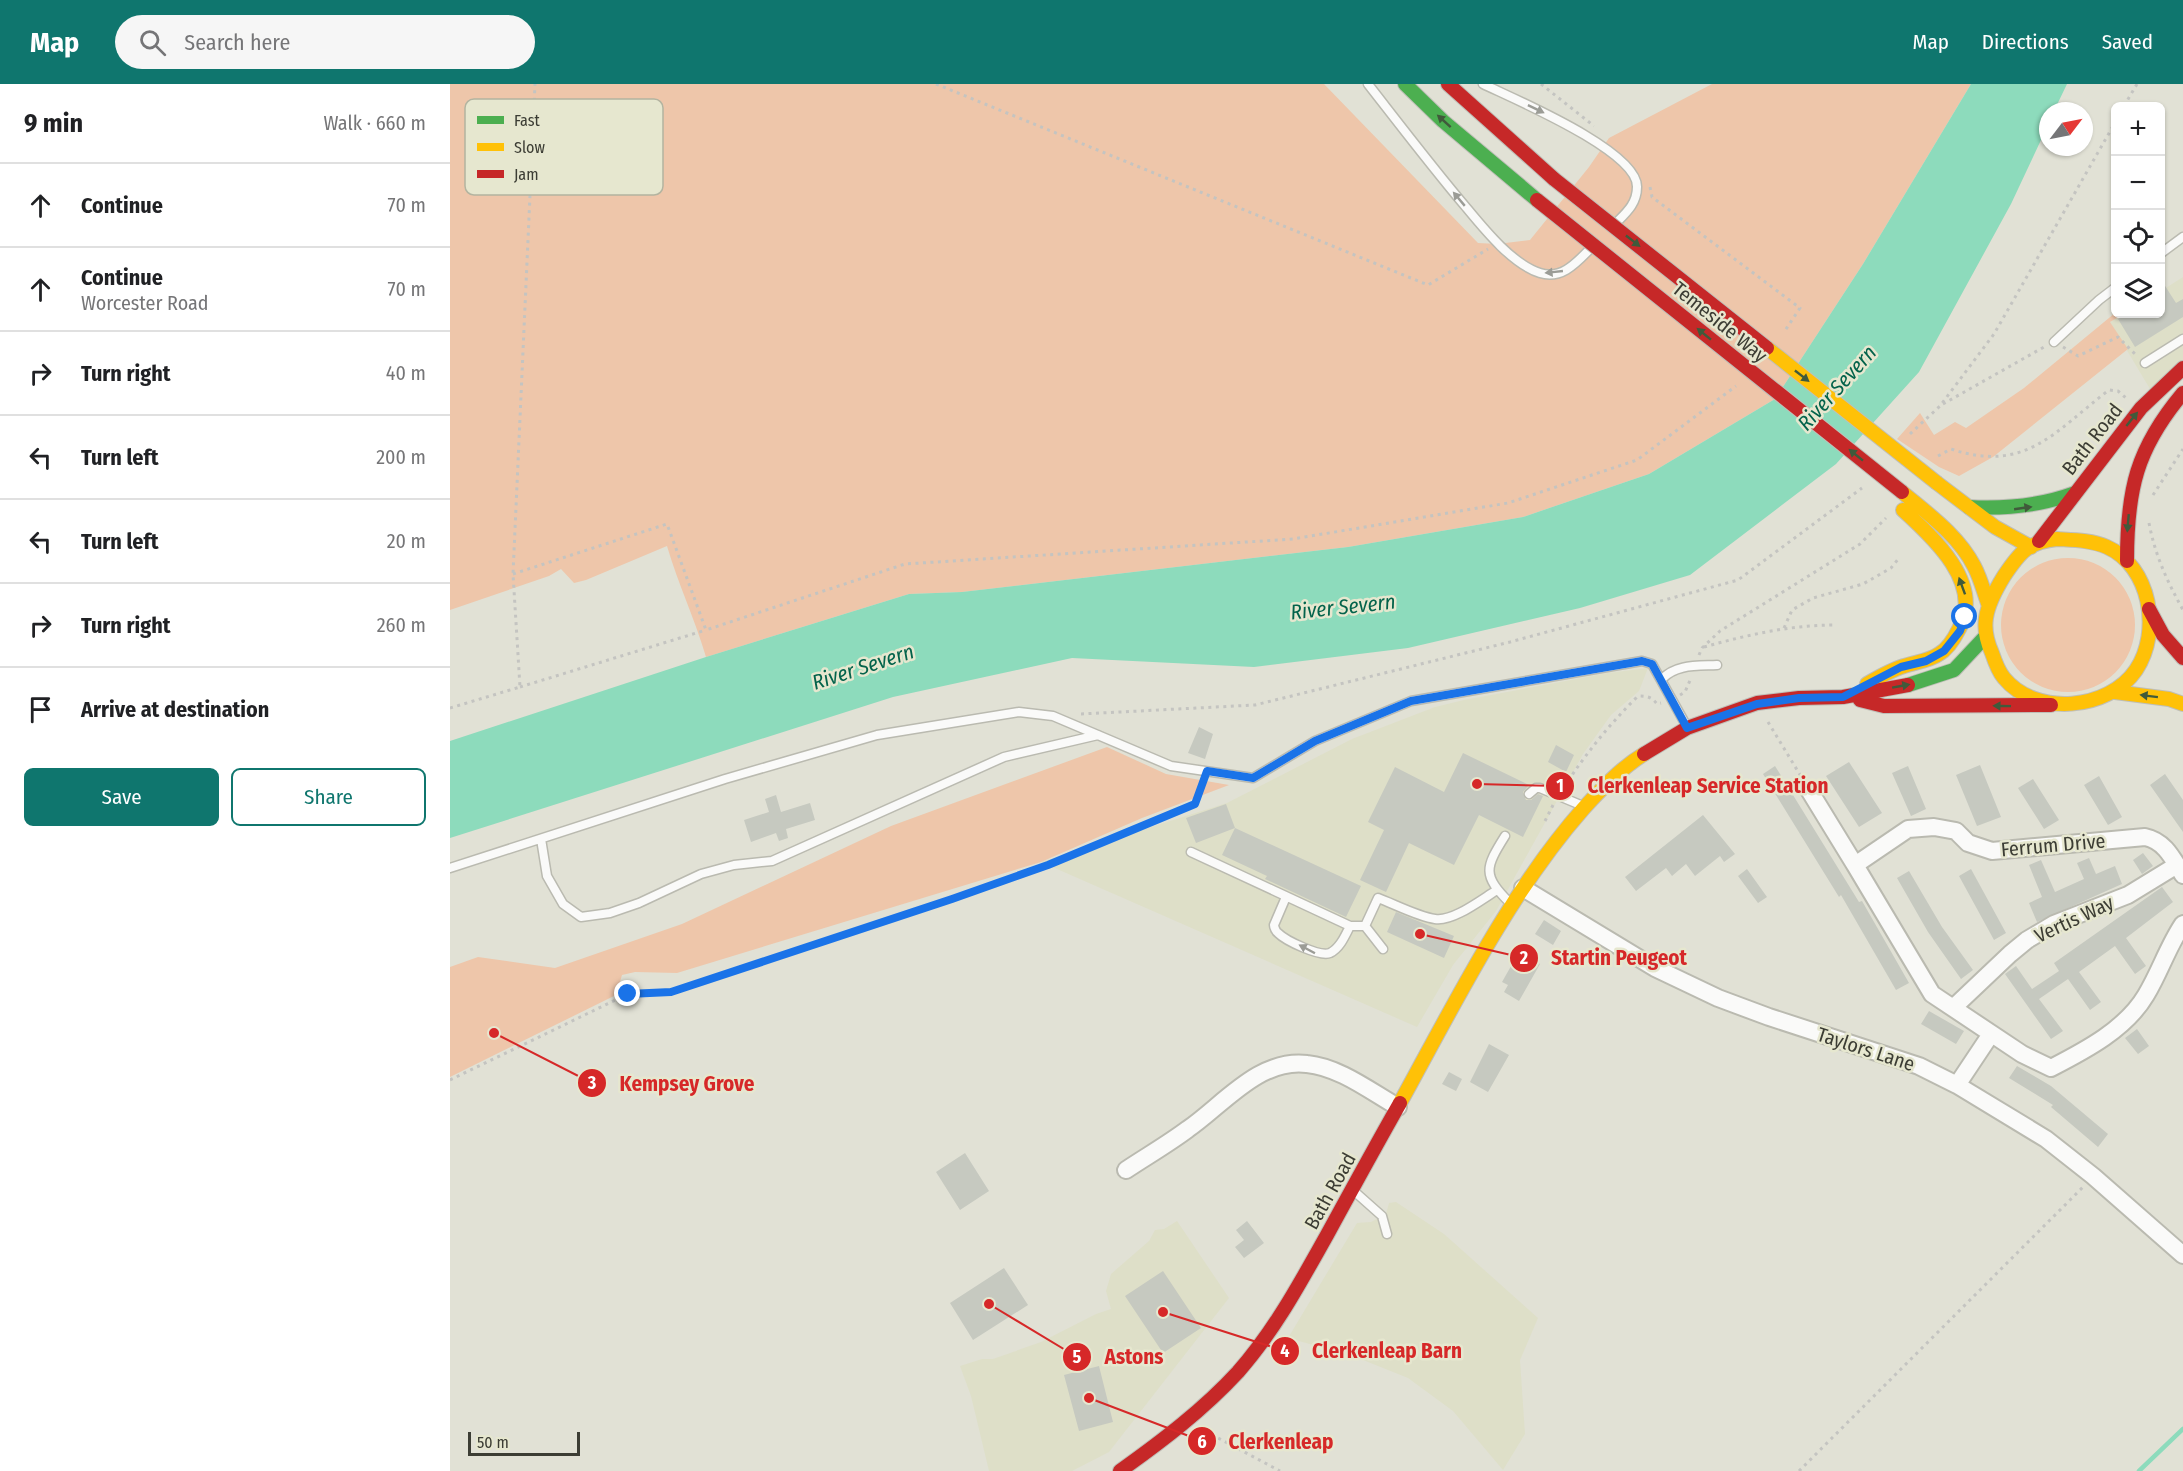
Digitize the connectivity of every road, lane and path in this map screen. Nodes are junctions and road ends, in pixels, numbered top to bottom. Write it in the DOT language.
graph roads {
  1 [pos="535,84"];
  2 [pos="936,84"];
  3 [pos="1368,84"];
  4 [pos="1405,84"];
  5 [pos="1448,84"];
  6 [pos="1483,84"];
  7 [pos="1542,84"];
  8 [pos="2137,84"];
  9 [pos="534,99"];
  10 [pos="2126,102"];
  11 [pos="2111,128"];
  12 [pos="1601,131"];
  13 [pos="1649,185"];
  14 [pos="530,195"];
  15 [pos="1608,231"];
  16 [pos="2183,237"];
  17 [pos="1600,239"];
  18 [pos="1497,244"];
  19 [pos="2165,250"];
  20 [pos="2111,290"];
  21 [pos="1780,338"];
  22 [pos="2183,339"];
  23 [pos="2055,342"];
  24 [pos="2145,363"];
  25 [pos="2183,368"];
  26 [pos="1740,382"];
  27 [pos="2183,393"];
  28 [pos="2130,401"];
  29 [pos="1940,406"];
  30 [pos="1908,437"];
  31 [pos="2183,449"];
  32 [pos="1937,457"];
  33 [pos="2075,493"];
  34 [pos="1897,496"];
  35 [pos="2152,496"];
  36 [pos="1846,498"];
  37 [pos="1969,507"];
  38 [pos="2148,518"];
  39 [pos="2035,544"];
  40 [pos="1899,558"];
  41 [pos="2127,561"];
  42 [pos="513,574"];
  43 [pos="1989,606"];
  44 [pos="2149,609"];
  45 [pos="2183,610"];
  46 [pos="1835,625"];
  47 [pos="1784,628"];
  48 [pos="706,630"];
  49 [pos="1985,637"];
  50 [pos="1702,648"];
  51 [pos="2183,658"];
  52 [pos="1717,665"];
  53 [pos="1662,679"];
  54 [pos="520,687"];
  55 [pos="2115,692"];
  56 [pos="1843,697"];
  57 [pos="1757,704"];
  58 [pos="2060,704"];
  59 [pos="2183,705"];
  60 [pos="450,708"];
  61 [pos="1053,716"];
  62 [pos="1687,728"];
  63 [pos="1098,735"];
  64 [pos="1207,771"];
  65 [pos="1809,790"];
  66 [pos="1529,794"];
  67 [pos="1586,807"];
  68 [pos="1505,836"];
  69 [pos="541,839"];
  70 [pos="1191,852"];
  71 [pos="1855,865"];
  72 [pos="450,868"];
  73 [pos="2180,870"];
  74 [pos="1523,888"];
  75 [pos="1497,890"];
  76 [pos="1286,897"];
  77 [pos="1513,905"];
  78 [pos="2183,924"];
  79 [pos="1350,926"];
  80 [pos="1365,926"];
  81 [pos="1383,948"];
  82 [pos="1953,1008"];
  83 [pos="1990,1034"];
  84 [pos="450,1080"];
  85 [pos="1957,1085"];
  86 [pos="1398,1107"];
  87 [pos="1126,1170"];
  88 [pos="2093,1176"];
  89 [pos="1353,1190"];
  90 [pos="1387,1234"];
  91 [pos="2183,1255"];
  92 [pos="1192,1417"];
  93 [pos="1120,1471"];
  94 [pos="1280,1471"];
  95 [pos="1798,1471"];
  1 -- 9 [label="path"];
  2 -- 18 [label="path"];
  18 -- 3 [label="lane, one-way"];
  34 -- 4 [label="main road, Temeside Way, one-way, bridge"];
  5 -- 37 [label="main road, Temeside Way, one-way, bridge"];
  6 -- 15 [label="lane, one-way"];
  7 -- 12 [label="path"];
  8 -- 10 [label="path"];
  11 -- 29 [label="path"];
  13 -- 21 [label="path"];
  14 -- 42 [label="path"];
  16 -- 19 [label="lane"];
  17 -- 18 [label="lane, one-way"];
  20 -- 23 [label="lane"];
  22 -- 24 [label="lane"];
  23 -- 24 [label="path"];
  23 -- 29 [label="path"];
  33 -- 25 [label="main road, Bath Road, one-way"];
  26 -- 48 [label="path"];
  27 -- 41 [label="main road, one-way"];
  28 -- 32 [label="path"];
  29 -- 30 [label="path"];
  31 -- 35 [label="path"];
  37 -- 33 [label="main road, one-way"];
  33 -- 39 [label="main road, Bath Road"];
  34 -- 43 [label="main road, Temeside Way"];
  56 -- 34 [label="main road, one-way"];
  36 -- 61 [label="path"];
  37 -- 39 [label="main road, Temeside Way"];
  38 -- 45 [label="path"];
  39 -- 41 [label="main road"];
  39 -- 43 [label="main road"];
  40 -- 47 [label="path"];
  41 -- 44 [label="main road"];
  42 -- 48 [label="path"];
  42 -- 54 [label="path"];
  43 -- 49 [label="main road"];
  44 -- 51 [label="main road"];
  44 -- 55 [label="main road"];
  46 -- 47 [label="path"];
  47 -- 50 [label="path"];
  48 -- 54 [label="path"];
  56 -- 49 [label="main road, one-way"];
  49 -- 58 [label="main road"];
  52 -- 53 [label="lane"];
  53 -- 62 [label="lane"];
  53 -- 64 [label="lane"];
  54 -- 60 [label="path"];
  55 -- 58 [label="main road"];
  59 -- 55 [label="main road, one-way"];
  56 -- 57 [label="main road, Bath Road"];
  58 -- 56 [label="main road, one-way"];
  57 -- 62 [label="main road, Bath Road"];
  57 -- 65 [label="path"];
  61 -- 63 [label="lane"];
  61 -- 69 [label="lane"];
  62 -- 67 [label="main road, Bath Road"];
  63 -- 64 [label="lane"];
  63 -- 69 [label="lane"];
  64 -- 84 [label="path"];
  65 -- 71 [label="street"];
  66 -- 67 [label="lane"];
  67 -- 74 [label="main road, Bath Road"];
  68 -- 75 [label="lane"];
  69 -- 72 [label="lane"];
  70 -- 76 [label="lane"];
  71 -- 73 [label="street, Ferrum Drive"];
  71 -- 82 [label="street"];
  73 -- 82 [label="street, Vertis Way"];
  74 -- 77 [label="main road, Bath Road"];
  74 -- 85 [label="street, Taylors Lane"];
  75 -- 77 [label="lane"];
  75 -- 80 [label="lane"];
  76 -- 79 [label="lane"];
  79 -- 76 [label="lane, one-way"];
  77 -- 86 [label="main road, Bath Road"];
  78 -- 83 [label="street"];
  79 -- 80 [label="lane"];
  80 -- 81 [label="lane"];
  82 -- 83 [label="street"];
  83 -- 85 [label="street"];
  85 -- 88 [label="street, Taylors Lane"];
  86 -- 87 [label="street"];
  86 -- 89 [label="main road, Bath Road"];
  88 -- 91 [label="street, Taylors Lane"];
  88 -- 95 [label="path"];
  89 -- 90 [label="lane"];
  89 -- 92 [label="main road, Bath Road"];
  92 -- 93 [label="main road, Bath Road"];
  92 -- 94 [label="path"];
}
